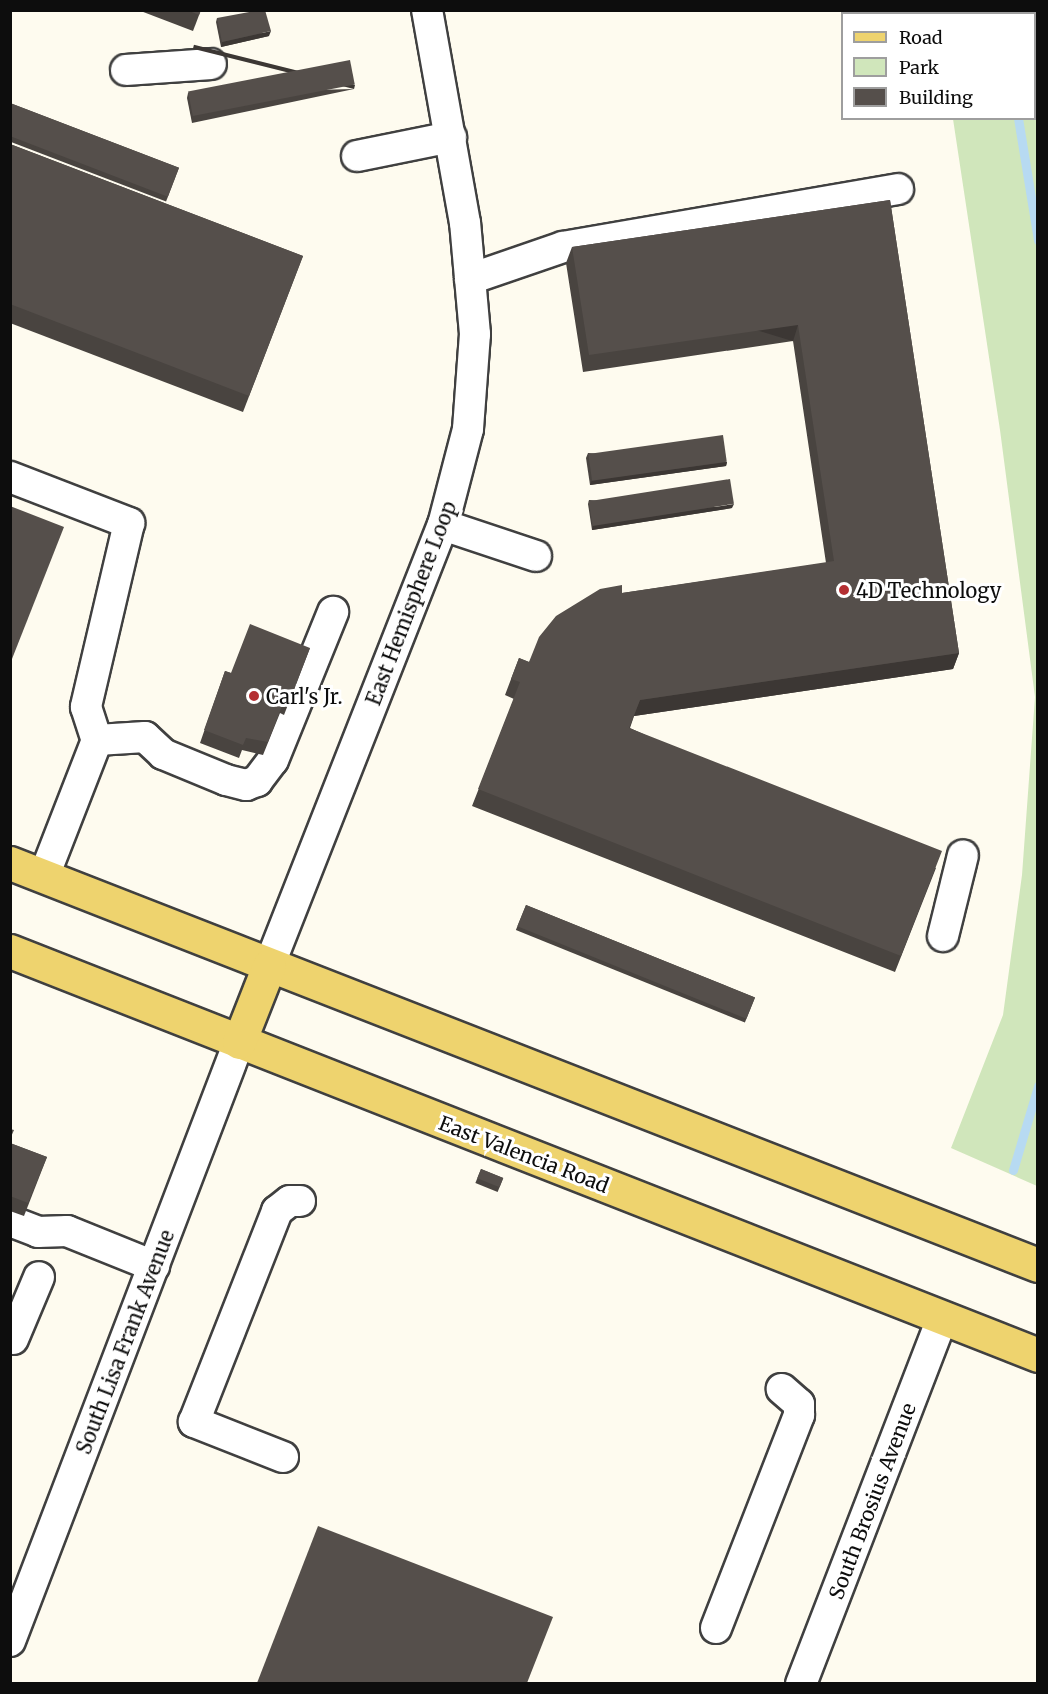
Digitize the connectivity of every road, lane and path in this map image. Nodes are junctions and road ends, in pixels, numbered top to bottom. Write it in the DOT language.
graph roads {
  1 [pos="427,10"];
  2 [pos="211,64"];
  3 [pos="126,70"];
  4 [pos="451,137"];
  5 [pos="357,156"];
  6 [pos="898,189"];
  7 [pos="470,279"];
  8 [pos="10,477"];
  9 [pos="443,525"];
  10 [pos="536,556"];
  11 [pos="333,612"];
  12 [pos="97,740"];
  13 [pos="963,855"];
  14 [pos="10,863"];
  15 [pos="44,876"];
  16 [pos="943,936"];
  17 [pos="10,951"];
  18 [pos="269,966"];
  19 [pos="239,1042"];
  20 [pos="300,1201"];
  21 [pos="10,1221"];
  22 [pos="1038,1265"];
  23 [pos="153,1266"];
  24 [pos="39,1277"];
  25 [pos="942,1318"];
  26 [pos="11,1340"];
  27 [pos="1038,1355"];
  28 [pos="782,1389"];
  29 [pos="283,1457"];
  30 [pos="716,1628"];
  31 [pos="10,1641"];
  32 [pos="801,1683"];
  1 -- 4 [label="street, East Hemisphere Loop"];
  2 -- 3 [label="street"];
  4 -- 5 [label="street"];
  4 -- 7 [label="street, East Hemisphere Loop"];
  6 -- 7 [label="street"];
  7 -- 9 [label="street, East Hemisphere Loop"];
  8 -- 12 [label="street"];
  9 -- 10 [label="street"];
  9 -- 18 [label="street, East Hemisphere Loop"];
  11 -- 12 [label="street"];
  12 -- 15 [label="street"];
  13 -- 16 [label="street"];
  14 -- 15 [label="main road"];
  15 -- 18 [label="main road"];
  17 -- 19 [label="main road, East Valencia Road"];
  18 -- 19 [label="main road"];
  18 -- 22 [label="main road"];
  19 -- 23 [label="street, South Lisa Frank Avenue"];
  19 -- 25 [label="main road, East Valencia Road"];
  20 -- 29 [label="street"];
  21 -- 23 [label="street"];
  23 -- 31 [label="street, South Lisa Frank Avenue"];
  24 -- 26 [label="street"];
  25 -- 27 [label="main road, East Valencia Road"];
  25 -- 32 [label="street, South Brosius Avenue"];
  28 -- 30 [label="street"];
}
